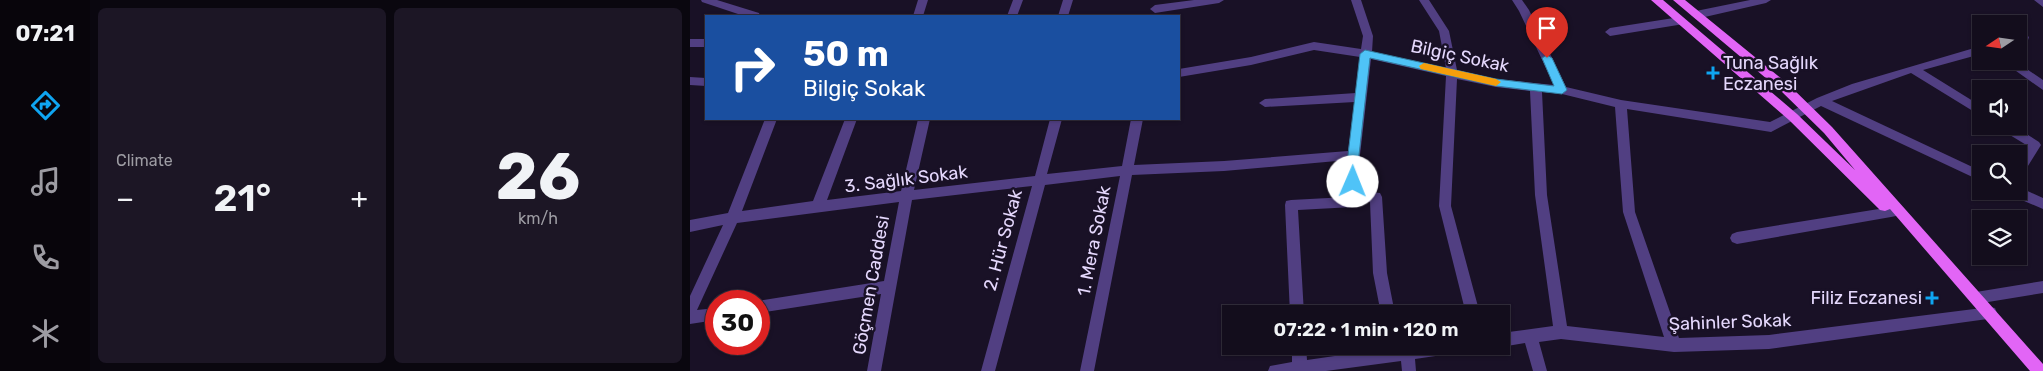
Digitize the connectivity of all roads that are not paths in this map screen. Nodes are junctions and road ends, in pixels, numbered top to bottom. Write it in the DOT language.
graph roads {
  1 [pos="706,0"];
  2 [pos="923,0"];
  3 [pos="1018,0"];
  4 [pos="1068,0"];
  5 [pos="1219,0"];
  6 [pos="1356,0"];
  7 [pos="1424,0"];
  8 [pos="1517,0"];
  9 [pos="1656,0"];
  10 [pos="1678,0"];
  11 [pos="1766,0"];
  12 [pos="2040,0"];
  13 [pos="2043,3"];
  14 [pos="1155,8"];
  15 [pos="752,15"];
  16 [pos="918,15"];
  17 [pos="1012,15"];
  18 [pos="1063,15"];
  19 [pos="1696,15"];
  20 [pos="1680,21"];
  21 [pos="1610,32"];
  22 [pos="690,43"];
  23 [pos="705,43"];
  24 [pos="1972,53"];
  25 [pos="1365,54"];
  26 [pos="1913,69"];
  27 [pos="2020,70"];
  28 [pos="1452,72"];
  29 [pos="1180,73"];
  30 [pos="690,81"];
  31 [pos="705,82"];
  32 [pos="2043,86"];
  33 [pos="1536,87"];
  34 [pos="1562,90"];
  35 [pos="1360,97"];
  36 [pos="1822,100"];
  37 [pos="1265,103"];
  38 [pos="1621,104"];
  39 [pos="1972,106"];
  40 [pos="1806,108"];
  41 [pos="1793,117"];
  42 [pos="771,120"];
  43 [pos="851,120"];
  44 [pos="924,120"];
  45 [pos="1056,120"];
  46 [pos="1137,120"];
  47 [pos="2019,135"];
  48 [pos="1354,155"];
  49 [pos="2027,158"];
  50 [pos="1127,170"];
  51 [pos="1972,172"];
  52 [pos="1038,180"];
  53 [pos="906,197"];
  54 [pos="2027,197"];
  55 [pos="1353,199"];
  56 [pos="2043,204"];
  57 [pos="818,206"];
  58 [pos="1891,212"];
  59 [pos="733,218"];
  60 [pos="690,226"];
  61 [pos="1737,238"];
  62 [pos="1952,270"];
  63 [pos="890,286"];
  64 [pos="2043,287"];
  65 [pos="1976,298"];
  66 [pos="770,305"];
  67 [pos="1297,305"];
  68 [pos="1386,305"];
  69 [pos="1471,305"];
  70 [pos="690,311"];
  71 [pos="1990,313"];
  72 [pos="705,316"];
  73 [pos="690,318"];
  74 [pos="1561,332"];
  75 [pos="1530,336"];
  76 [pos="1510,339"];
  77 [pos="1674,345"];
  78 [pos="1299,355"];
  79 [pos="1376,355"];
  80 [pos="1402,355"];
  81 [pos="1300,368"];
  82 [pos="874,371"];
  83 [pos="988,371"];
  84 [pos="1087,371"];
  85 [pos="1275,371"];
  86 [pos="1409,371"];
  87 [pos="1540,371"];
  88 [pos="2040,371"];
  1 -- 15 [label="street"];
  2 -- 16 [label="street"];
  3 -- 17 [label="street"];
  4 -- 18 [label="street"];
  5 -- 14 [label="street"];
  6 -- 25 [label="street"];
  7 -- 28 [label="street"];
  8 -- 34 [label="street"];
  9 -- 20 [label="main road"];
  10 -- 19 [label="main road"];
  11 -- 19 [label="street"];
  12 -- 13 [label="street"];
  19 -- 40 [label="main road"];
  20 -- 21 [label="street"];
  20 -- 41 [label="main road"];
  22 -- 23 [label="street"];
  24 -- 26 [label="street, Bilgiç Sokak"];
  25 -- 28 [label="street, Bilgiç Sokak"];
  25 -- 29 [label="street, Bilgiç Sokak"];
  25 -- 35 [label="street"];
  26 -- 36 [label="street, Bilgiç Sokak"];
  26 -- 39 [label="street"];
  27 -- 32 [label="street"];
  28 -- 33 [label="street, Bilgiç Sokak"];
  28 -- 69 [label="street"];
  30 -- 31 [label="street"];
  33 -- 34 [label="street, Bilgiç Sokak"];
  33 -- 74 [label="street"];
  34 -- 38 [label="street, Bilgiç Sokak"];
  35 -- 37 [label="street"];
  35 -- 48 [label="street"];
  36 -- 40 [label="street, Bilgiç Sokak"];
  36 -- 51 [label="street"];
  38 -- 41 [label="street, Bilgiç Sokak"];
  38 -- 77 [label="street"];
  40 -- 41 [label="street, Bilgiç Sokak"];
  40 -- 62 [label="main road"];
  41 -- 58 [label="main road"];
  42 -- 59 [label="street"];
  43 -- 57 [label="street"];
  44 -- 53 [label="street, Göçmen Caddesi"];
  45 -- 52 [label="street, 2. Hür Sokak"];
  46 -- 50 [label="street, 1. Mera Sokak"];
  47 -- 49 [label="street"];
  48 -- 50 [label="street, 3. Sağlık Sokak"];
  48 -- 55 [label="street"];
  50 -- 52 [label="street, 3. Sağlık Sokak"];
  50 -- 84 [label="street, 1. Mera Sokak"];
  52 -- 53 [label="street, 3. Sağlık Sokak"];
  52 -- 83 [label="street, 2. Hür Sokak"];
  53 -- 57 [label="street, 3. Sağlık Sokak"];
  53 -- 63 [label="street, Göçmen Caddesi"];
  54 -- 56 [label="street"];
  55 -- 67 [label="street"];
  55 -- 68 [label="street"];
  57 -- 59 [label="street, 3. Sağlık Sokak"];
  58 -- 61 [label="street"];
  58 -- 62 [label="main road"];
  59 -- 60 [label="street, 3. Sağlık Sokak"];
  59 -- 70 [label="street"];
  62 -- 65 [label="main road"];
  63 -- 66 [label="street"];
  63 -- 82 [label="street, Göçmen Caddesi"];
  64 -- 65 [label="street"];
  65 -- 71 [label="main road"];
  71 -- 77 [label="street, Şahinler Sokak"];
  71 -- 88 [label="main road"];
  72 -- 73 [label="street"];
  74 -- 75 [label="street, Şahinler Sokak"];
  74 -- 77 [label="street, Şahinler Sokak"];
  75 -- 76 [label="street, Şahinler Sokak"];
  75 -- 87 [label="street"];
  78 -- 81 [label="street"];
  79 -- 81 [label="street"];
  80 -- 86 [label="street"];
  81 -- 85 [label="street"];
}
